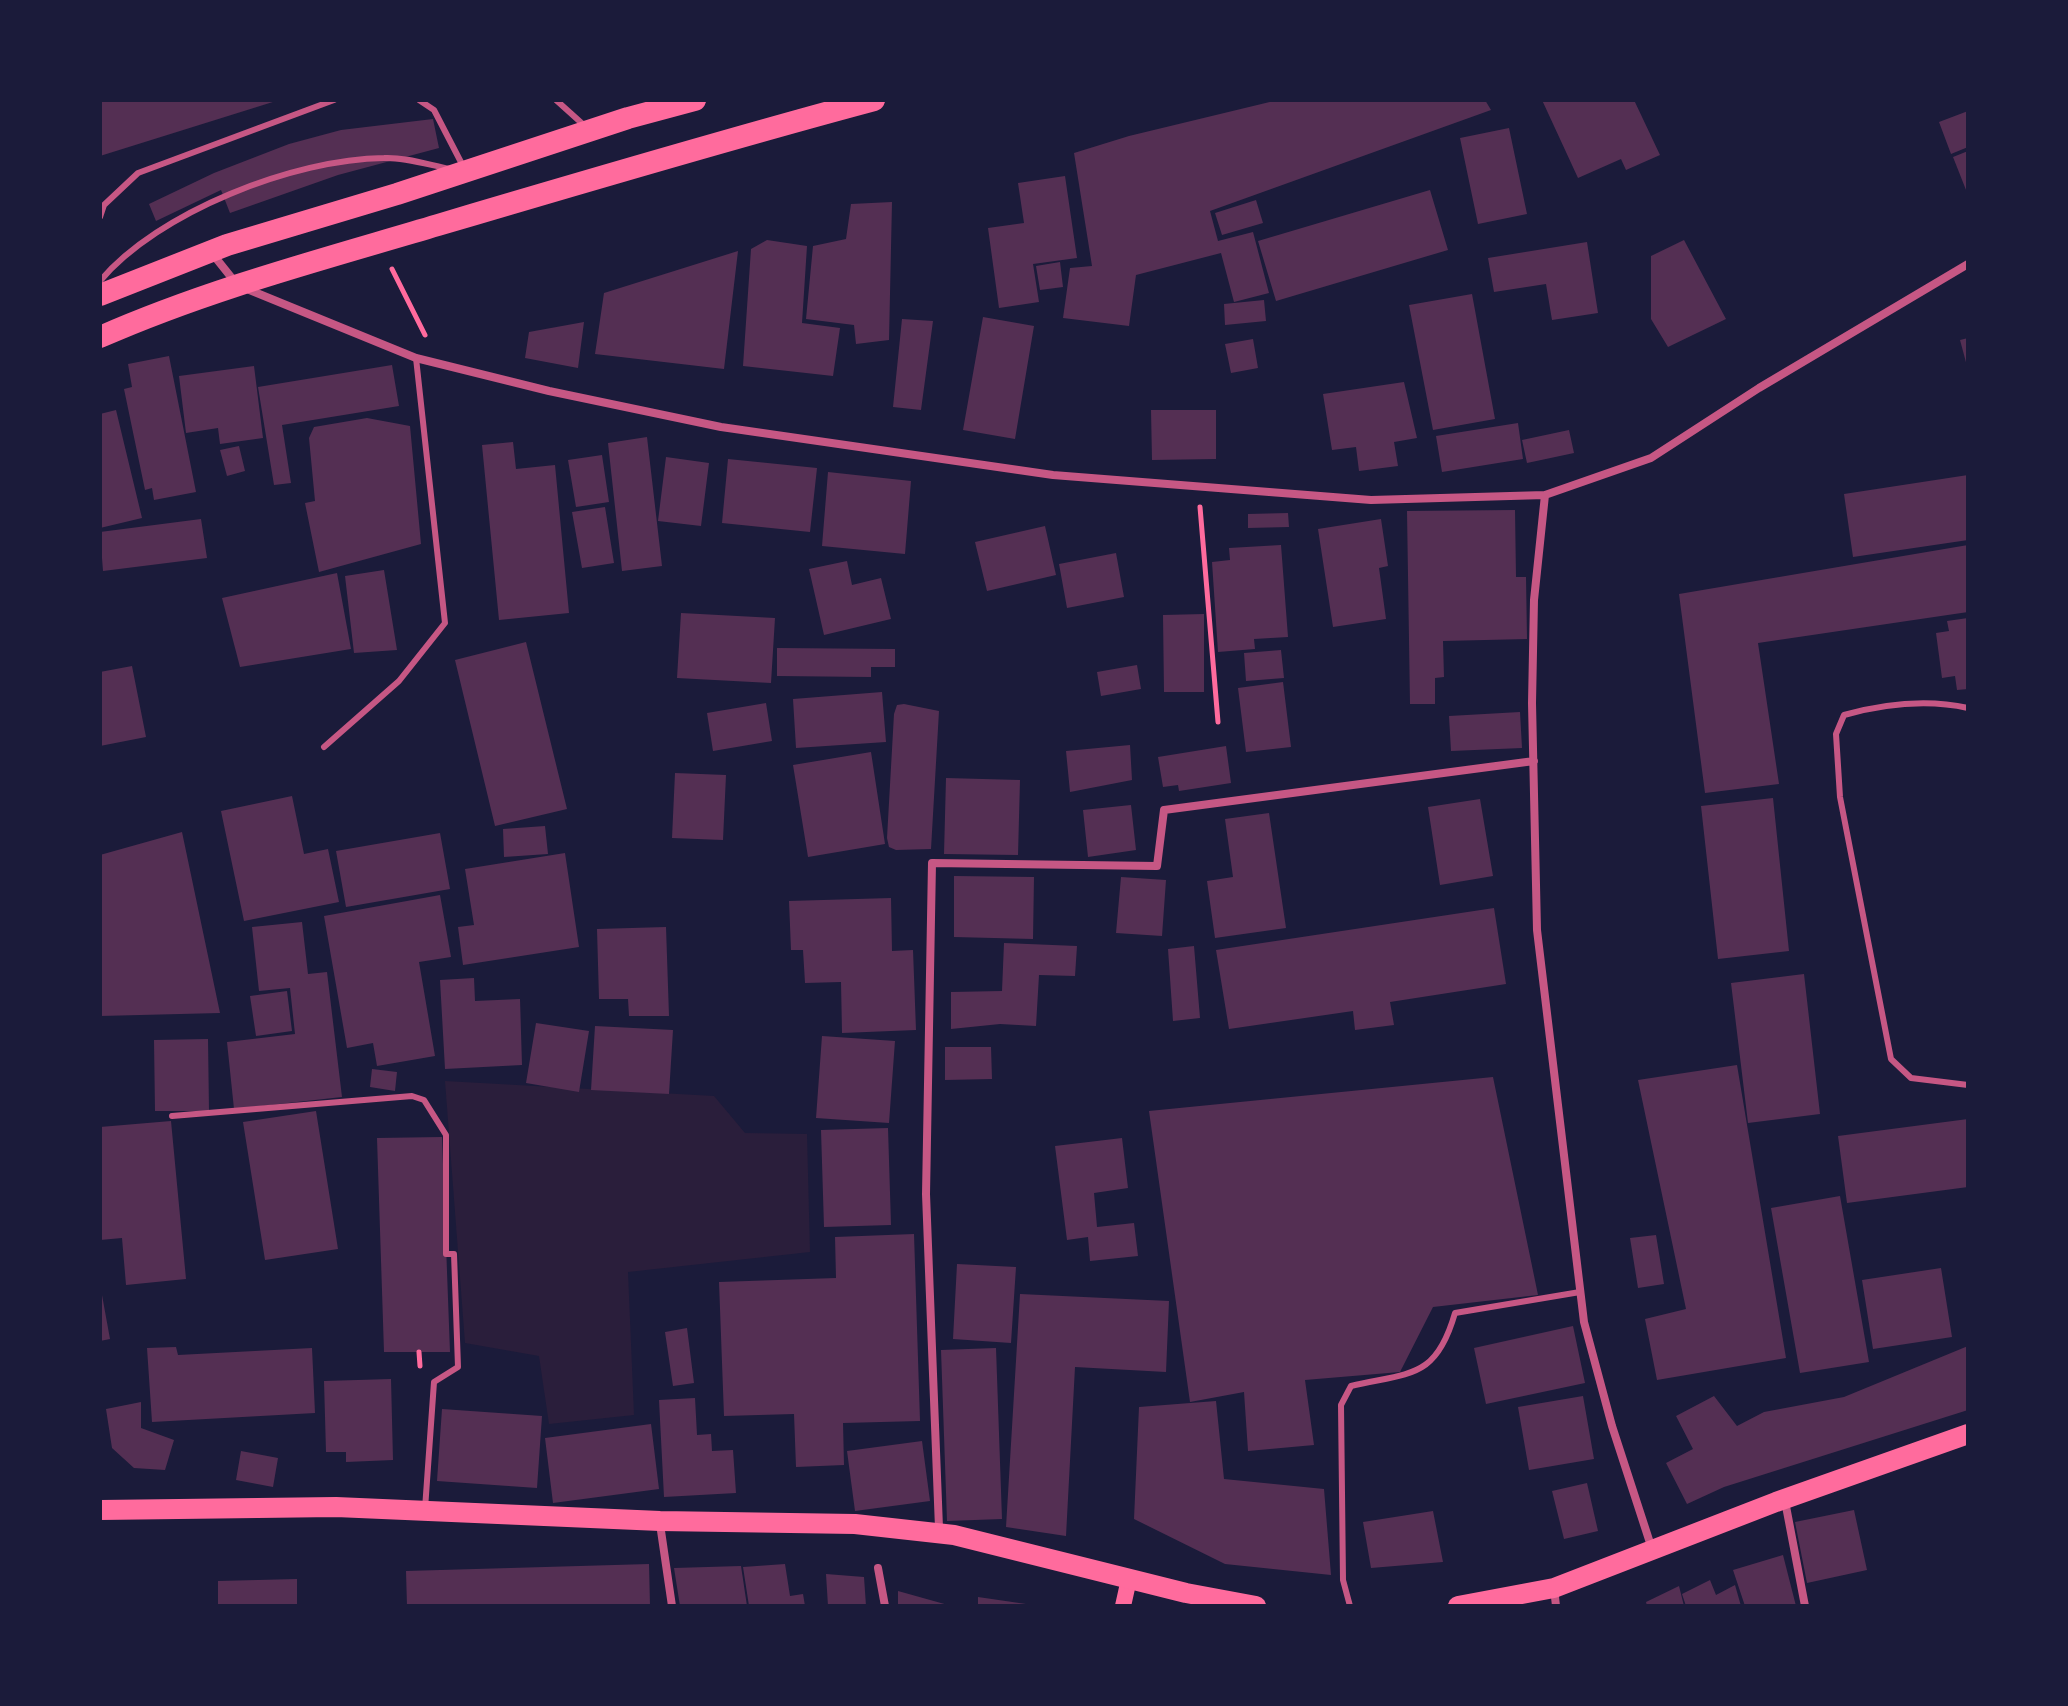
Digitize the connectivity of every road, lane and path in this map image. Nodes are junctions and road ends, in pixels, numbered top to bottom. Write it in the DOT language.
graph roads {
  1 [pos="334,100"];
  2 [pos="419,100"];
  3 [pos="556,100"];
  4 [pos="695,100"];
  5 [pos="874,100"];
  6 [pos="590,130"];
  7 [pos="465,172"];
  8 [pos="100,217"];
  9 [pos="380,243"];
  10 [pos="210,252"];
  11 [pos="1968,264"];
  12 [pos="100,281"];
  13 [pos="237,285"];
  14 [pos="100,295"];
  15 [pos="100,337"];
  16 [pos="416,358"];
  17 [pos="439,364"];
  18 [pos="1199,487"];
  19 [pos="1545,495"];
  20 [pos="1968,708"];
  21 [pos="1218,722"];
  22 [pos="324,747"];
  23 [pos="1534,761"];
  24 [pos="1968,1085"];
  25 [pos="172,1116"];
  26 [pos="1580,1292"];
  27 [pos="1968,1434"];
  28 [pos="1784,1501"];
  29 [pos="425,1509"];
  30 [pos="100,1510"];
  31 [pos="660,1521"];
  32 [pos="939,1528"];
  33 [pos="1652,1550"];
  34 [pos="878,1568"];
  35 [pos="1129,1579"];
  36 [pos="1555,1597"];
  37 [pos="672,1606"];
  38 [pos="885,1606"];
  39 [pos="1123,1606"];
  40 [pos="1256,1606"];
  41 [pos="1350,1606"];
  42 [pos="1458,1606"];
  43 [pos="1805,1606"];
  1 -- 8 [label="lane"];
  2 -- 7 [label="lane"];
  3 -- 6 [label="lane"];
  4 -- 6 [label="highway"];
  5 -- 9 [label="highway"];
  6 -- 7 [label="highway"];
  7 -- 10 [label="highway"];
  7 -- 12 [label="lane"];
  9 -- 13 [label="highway"];
  9 -- 17 [label="path"];
  10 -- 13 [label="street"];
  10 -- 14 [label="highway"];
  11 -- 19 [label="street"];
  13 -- 15 [label="highway"];
  13 -- 16 [label="street"];
  16 -- 17 [label="street"];
  16 -- 22 [label="lane"];
  17 -- 18 [label="street"];
  18 -- 19 [label="street"];
  18 -- 21 [label="path"];
  19 -- 23 [label="street"];
  20 -- 24 [label="lane"];
  23 -- 26 [label="street"];
  23 -- 32 [label="street"];
  25 -- 29 [label="lane"];
  26 -- 33 [label="street"];
  26 -- 41 [label="lane"];
  27 -- 28 [label="main road"];
  28 -- 33 [label="main road"];
  28 -- 43 [label="street"];
  29 -- 30 [label="main road"];
  29 -- 31 [label="main road"];
  31 -- 35 [label="main road"];
  31 -- 37 [label="street"];
  33 -- 36 [label="main road"];
  34 -- 38 [label="street"];
  35 -- 39 [label="main road"];
  35 -- 40 [label="main road"];
  36 -- 42 [label="main road"];
}
